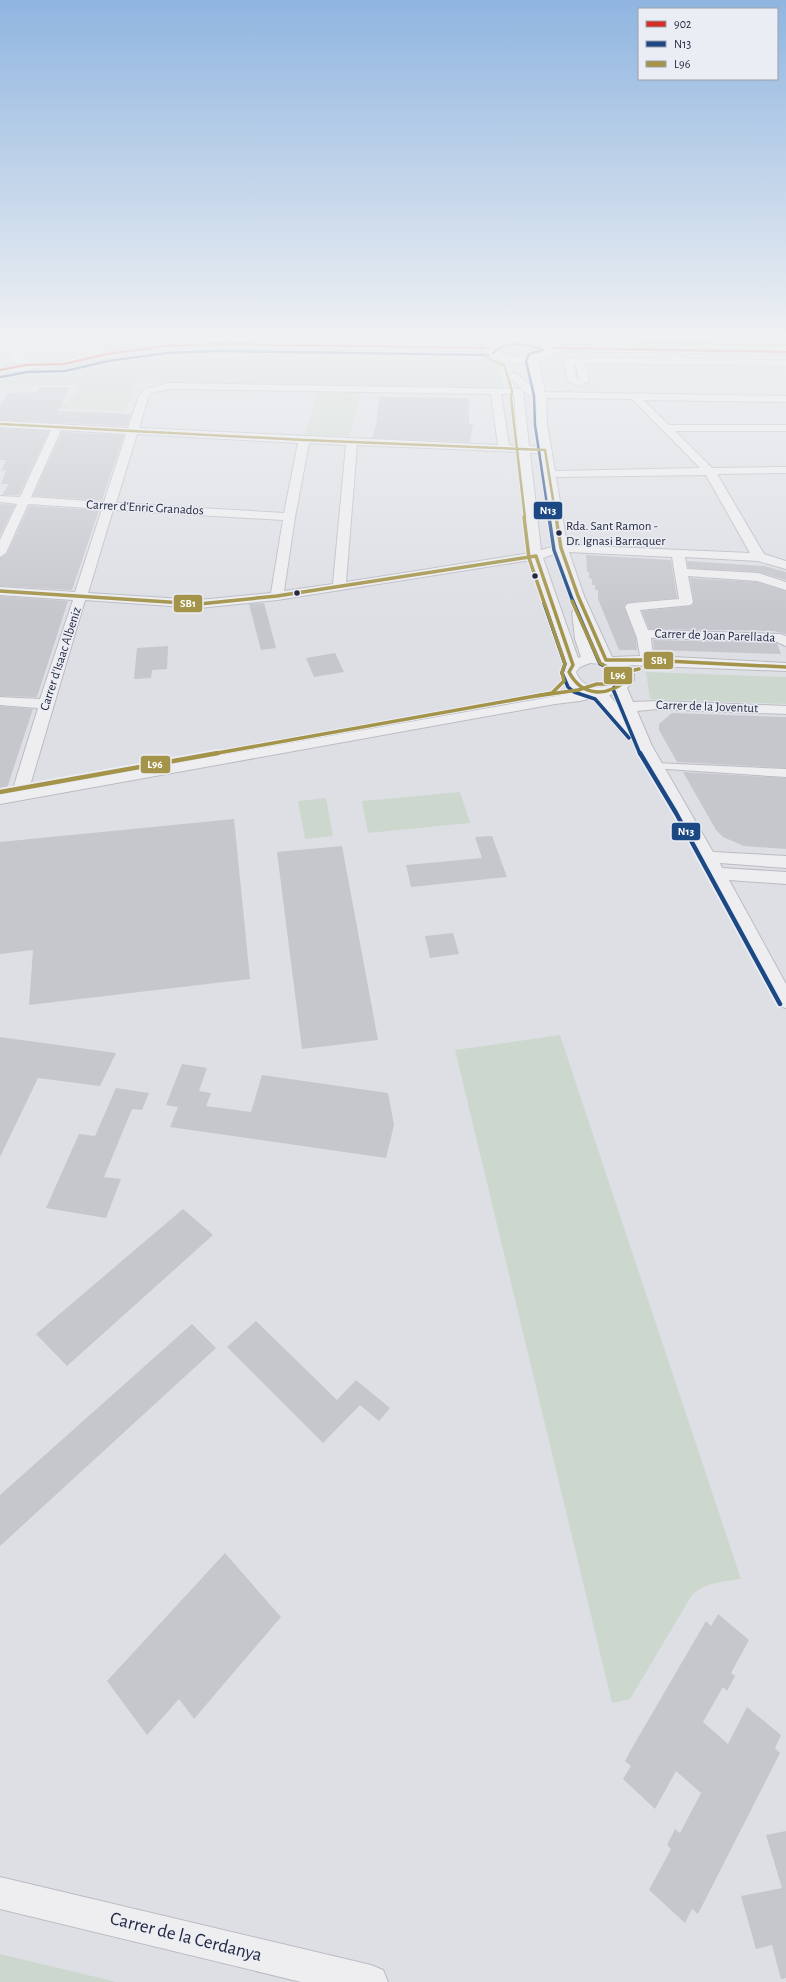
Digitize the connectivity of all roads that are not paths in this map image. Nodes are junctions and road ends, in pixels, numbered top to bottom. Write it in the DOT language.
graph roads {
  1 [pos="55,429"];
  2 [pos="85,429"];
  3 [pos="501,429"];
  4 [pos="522,429"];
  5 [pos="543,429"];
  6 [pos="668,429"];
  7 [pos="133,432"];
  8 [pos="304,440"];
  9 [pos="352,442"];
  10 [pos="504,450"];
  11 [pos="524,450"];
  12 [pos="546,450"];
  13 [pos="786,470"];
  14 [pos="710,472"];
  15 [pos="550,474"];
  16 [pos="0,499"];
  17 [pos="23,501"];
  18 [pos="110,507"];
  19 [pos="289,517"];
  20 [pos="561,548"];
  21 [pos="0,553"];
  22 [pos="678,553"];
  23 [pos="536,556"];
  24 [pos="759,557"];
  25 [pos="786,565"];
  26 [pos="681,572"];
  27 [pos="339,586"];
  28 [pos="786,586"];
  29 [pos="0,591"];
  30 [pos="277,596"];
  31 [pos="578,596"];
  32 [pos="81,597"];
  33 [pos="580,620"];
  34 [pos="642,634"];
  35 [pos="565,640"];
  36 [pos="786,642"];
  37 [pos="589,659"];
  38 [pos="647,660"];
  39 [pos="608,661"];
  40 [pos="573,665"];
  41 [pos="764,667"];
  42 [pos="786,667"];
  43 [pos="626,672"];
  44 [pos="572,682"];
  45 [pos="620,688"];
  46 [pos="598,691"];
  47 [pos="555,700"];
  48 [pos="0,701"];
  49 [pos="46,704"];
  50 [pos="629,707"];
  51 [pos="786,710"];
  52 [pos="644,746"];
  53 [pos="656,766"];
  54 [pos="786,773"];
  55 [pos="19,796"];
  56 [pos="0,799"];
  57 [pos="708,857"];
  58 [pos="786,862"];
  59 [pos="717,873"];
  60 [pos="786,878"];
  61 [pos="786,1001"];
  62 [pos="0,1892"];
  63 [pos="371,1982"];
  1 -- 17 [label="street"];
  2 -- 7 [label="street"];
  3 -- 10 [label="street"];
  4 -- 11 [label="street"];
  5 -- 12 [label="street"];
  6 -- 14 [label="street"];
  7 -- 8 [label="street"];
  7 -- 18 [label="street, Carrer d'Isaac Albeniz"];
  8 -- 9 [label="street"];
  8 -- 19 [label="street"];
  9 -- 10 [label="street"];
  9 -- 27 [label="street"];
  10 -- 11 [label="street"];
  11 -- 12 [label="street"];
  11 -- 23 [label="street"];
  12 -- 15 [label="street"];
  13 -- 14 [label="street"];
  14 -- 15 [label="street"];
  14 -- 24 [label="street"];
  15 -- 20 [label="street"];
  16 -- 17 [label="street, Carrer d'Enric Granados"];
  17 -- 18 [label="street, Carrer d'Enric Granados"];
  17 -- 21 [label="street"];
  18 -- 19 [label="street, Carrer d'Enric Granados"];
  18 -- 32 [label="street, Carrer d'Isaac Albeniz"];
  19 -- 30 [label="street"];
  20 -- 22 [label="street"];
  20 -- 23 [label="street"];
  20 -- 31 [label="street"];
  22 -- 24 [label="street"];
  22 -- 26 [label="street"];
  23 -- 27 [label="street"];
  23 -- 35 [label="street"];
  24 -- 25 [label="street"];
  26 -- 28 [label="street"];
  26 -- 34 [label="street"];
  27 -- 30 [label="street"];
  29 -- 32 [label="street"];
  30 -- 32 [label="street"];
  31 -- 33 [label="street"];
  31 -- 39 [label="street"];
  32 -- 49 [label="street, Carrer d'Isaac Albeniz"];
  33 -- 35 [label="street"];
  33 -- 37 [label="street"];
  34 -- 36 [label="street, Carrer de Joan Parellada"];
  34 -- 38 [label="street"];
  35 -- 40 [label="street"];
  37 -- 39 [label="street"];
  37 -- 40 [label="street"];
  38 -- 39 [label="street"];
  38 -- 41 [label="street"];
  39 -- 43 [label="street"];
  40 -- 44 [label="street"];
  41 -- 42 [label="street"];
  41 -- 43 [label="street"];
  43 -- 45 [label="street"];
  44 -- 46 [label="street"];
  44 -- 47 [label="street"];
  45 -- 46 [label="street"];
  45 -- 50 [label="street"];
  46 -- 47 [label="street"];
  46 -- 52 [label="street"];
  47 -- 55 [label="street"];
  48 -- 49 [label="street"];
  49 -- 55 [label="street, Carrer d'Isaac Albeniz"];
  50 -- 51 [label="street, Carrer de la Joventut"];
  50 -- 52 [label="street"];
  52 -- 53 [label="street"];
  53 -- 54 [label="street"];
  53 -- 57 [label="street"];
  55 -- 56 [label="street"];
  57 -- 58 [label="street"];
  57 -- 59 [label="street"];
  59 -- 60 [label="street"];
  59 -- 61 [label="street"];
  62 -- 63 [label="street, Carrer de la Cerdanya"];
}
